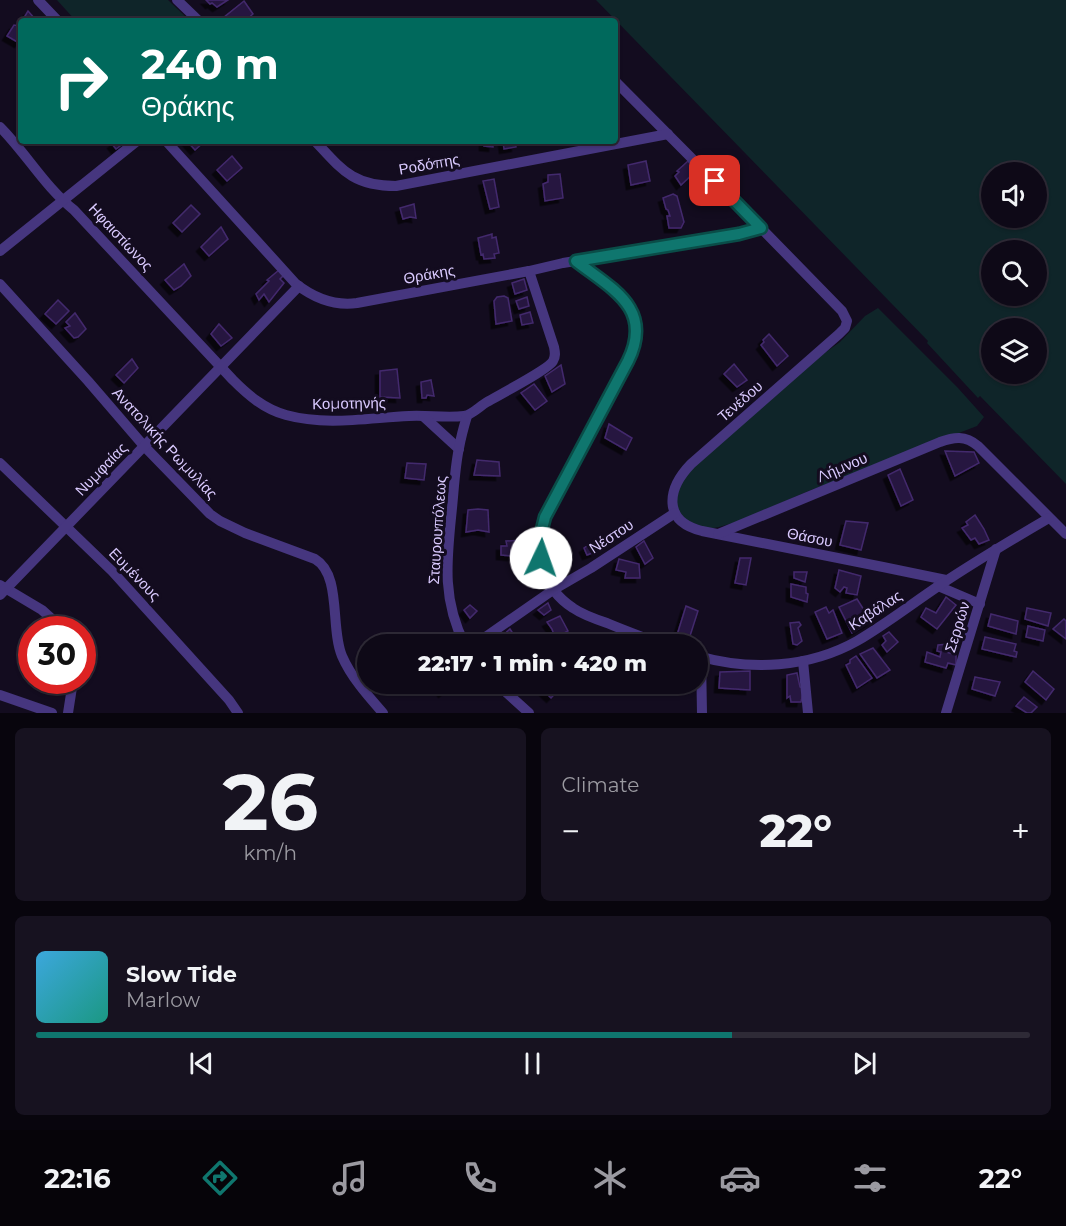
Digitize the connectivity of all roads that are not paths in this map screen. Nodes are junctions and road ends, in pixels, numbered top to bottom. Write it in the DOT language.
graph roads {
  1 [pos="38,0"];
  2 [pos="177,0"];
  3 [pos="54,18"];
  4 [pos="196,18"];
  5 [pos="618,84"];
  6 [pos="0,127"];
  7 [pos="668,134"];
  8 [pos="133,144"];
  9 [pos="169,144"];
  10 [pos="318,144"];
  11 [pos="616,144"];
  12 [pos="618,144"];
  13 [pos="63,201"];
  14 [pos="761,228"];
  15 [pos="0,251"];
  16 [pos="576,261"];
  17 [pos="530,271"];
  18 [pos="0,284"];
  19 [pos="299,286"];
  20 [pos="221,367"];
  21 [pos="423,416"];
  22 [pos="467,416"];
  23 [pos="144,446"];
  24 [pos="459,449"];
  25 [pos="0,464"];
  26 [pos="675,513"];
  27 [pos="1049,518"];
  28 [pos="67,526"];
  29 [pos="717,534"];
  30 [pos="1066,534"];
  31 [pos="996,549"];
  32 [pos="942,583"];
  33 [pos="2,589"];
  34 [pos="553,590"];
  35 [pos="980,604"];
  36 [pos="49,616"];
  37 [pos="460,634"];
  38 [pos="490,634"];
  39 [pos="636,634"];
  40 [pos="708,659"];
  41 [pos="803,661"];
  42 [pos="71,694"];
  43 [pos="508,694"];
  44 [pos="701,694"];
  45 [pos="0,696"];
  46 [pos="52,713"];
  47 [pos="69,713"];
  48 [pos="238,713"];
  49 [pos="383,713"];
  50 [pos="529,713"];
  51 [pos="702,713"];
  52 [pos="808,713"];
  53 [pos="946,713"];
  1 -- 3 [label="street"];
  2 -- 4 [label="street"];
  5 -- 7 [label="street"];
  6 -- 13 [label="street, Ηφαιστίωνος"];
  7 -- 12 [label="street, Ροδόπης"];
  7 -- 14 [label="street"];
  8 -- 13 [label="street"];
  9 -- 19 [label="street, Θράκης"];
  10 -- 11 [label="street, Ροδόπης"];
  13 -- 15 [label="street"];
  13 -- 20 [label="street, Ηφαιστίωνος"];
  14 -- 16 [label="street, Θράκης"];
  14 -- 26 [label="street, Τενέδου"];
  16 -- 17 [label="street, Θράκης"];
  16 -- 34 [label="street"];
  17 -- 19 [label="street, Θράκης"];
  17 -- 22 [label="street"];
  18 -- 23 [label="street, Ανατολικής Ρωμυλίας"];
  19 -- 20 [label="street, Νυμφαίας"];
  20 -- 21 [label="street, Κομοτηνής"];
  20 -- 23 [label="street, Νυμφαίας"];
  21 -- 22 [label="street, Κομοτηνής"];
  21 -- 24 [label="street"];
  22 -- 24 [label="street, Σταυρουπόλεως"];
  23 -- 28 [label="street, Νυμφαίας"];
  23 -- 49 [label="street, Ανατολικής Ρωμυλίας"];
  24 -- 37 [label="street, Σταυρουπόλεως"];
  25 -- 28 [label="street, Ευμένους"];
  26 -- 29 [label="street, Θάσου"];
  26 -- 34 [label="street, Νέστου"];
  27 -- 29 [label="street, Λήμνου"];
  27 -- 30 [label="street"];
  27 -- 31 [label="street, Καβάλας"];
  28 -- 33 [label="street, Νυμφαίας"];
  28 -- 48 [label="street, Ευμένους"];
  29 -- 32 [label="street, Θάσου"];
  31 -- 32 [label="street, Καβάλας"];
  31 -- 35 [label="street, Σερρών"];
  32 -- 35 [label="street, Θάσου"];
  32 -- 41 [label="street, Καβάλας"];
  33 -- 36 [label="street"];
  34 -- 38 [label="street, Νέστου"];
  34 -- 39 [label="street"];
  35 -- 53 [label="street, Σερρών"];
  40 -- 41 [label="street, Καβάλας"];
  41 -- 52 [label="street"];
  42 -- 47 [label="street"];
  43 -- 50 [label="street"];
  44 -- 51 [label="street"];
  45 -- 46 [label="street"];
}
